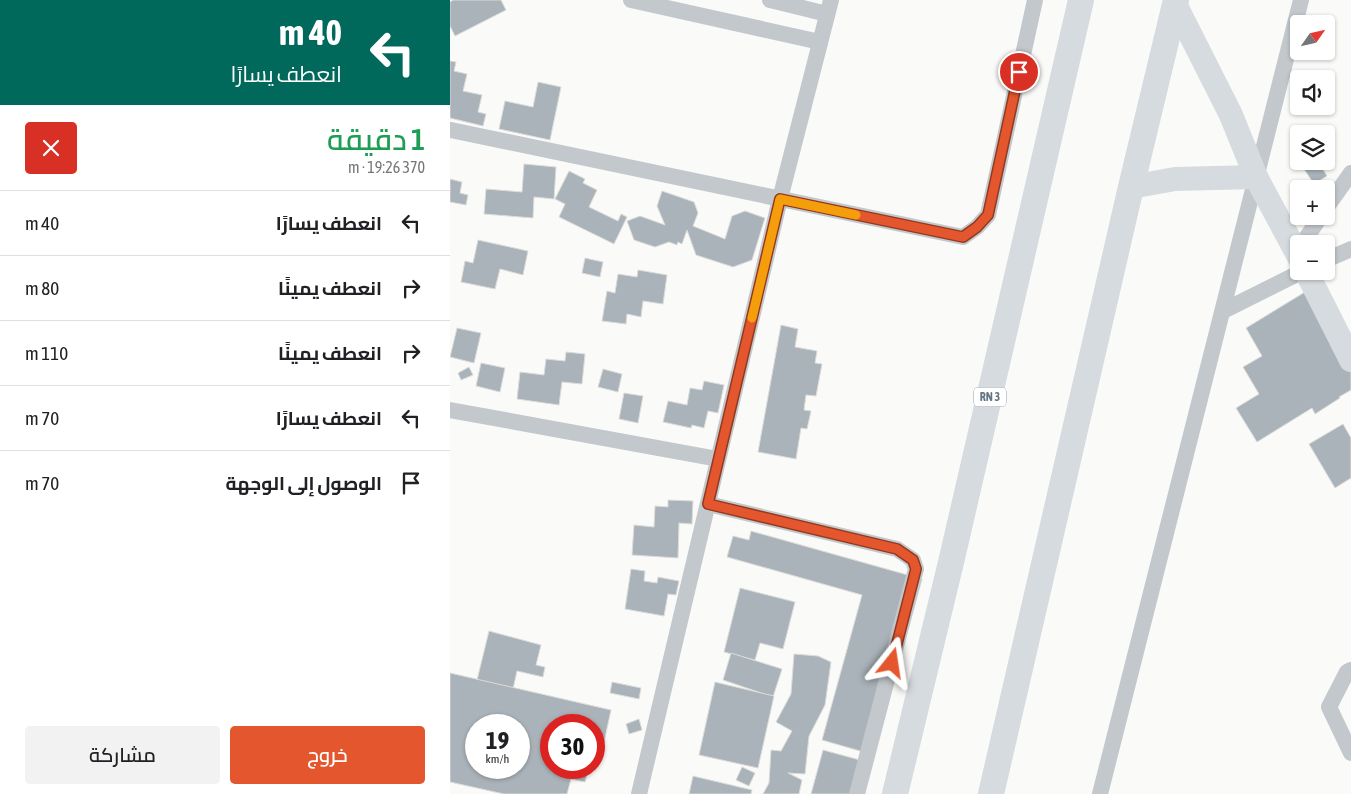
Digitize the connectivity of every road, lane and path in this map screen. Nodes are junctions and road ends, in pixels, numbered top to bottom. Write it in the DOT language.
graph roads {
  1 [pos="631,0"];
  2 [pos="770,0"];
  3 [pos="1035,0"];
  4 [pos="1081,0"];
  5 [pos="1301,0"];
  6 [pos="1176,2"];
  7 [pos="829,7"];
  8 [pos="820,42"];
  9 [pos="450,130"];
  10 [pos="1351,173"];
  11 [pos="1256,177"];
  12 [pos="1131,187"];
  13 [pos="1335,195"];
  14 [pos="780,199"];
  15 [pos="1290,237"];
  16 [pos="1351,249"];
  17 [pos="1335,256"];
  18 [pos="1290,265"];
  19 [pos="1312,280"];
  20 [pos="1222,312"];
  21 [pos="1351,360"];
  22 [pos="450,410"];
  23 [pos="718,460"];
  24 [pos="708,504"];
  25 [pos="1351,670"];
  26 [pos="1351,753"];
  27 [pos="639,794"];
  28 [pos="857,794"];
  29 [pos="894,794"];
  30 [pos="991,794"];
  31 [pos="1100,794"];
  1 -- 8 [label="street"];
  2 -- 7 [label="street"];
  3 -- 14 [label="street"];
  4 -- 29 [label="main road, RN 3"];
  5 -- 11 [label="street"];
  6 -- 11 [label="street"];
  6 -- 12 [label="main road"];
  7 -- 8 [label="street"];
  8 -- 14 [label="street"];
  9 -- 14 [label="street"];
  10 -- 13 [label="street"];
  11 -- 12 [label="street"];
  11 -- 15 [label="street"];
  11 -- 20 [label="street"];
  12 -- 30 [label="main road"];
  14 -- 23 [label="street"];
  16 -- 17 [label="street"];
  18 -- 20 [label="street"];
  19 -- 21 [label="street"];
  20 -- 31 [label="street"];
  22 -- 23 [label="street"];
  23 -- 24 [label="street"];
  24 -- 27 [label="street"];
  24 -- 28 [label="street"];
  25 -- 26 [label="street"];
}
